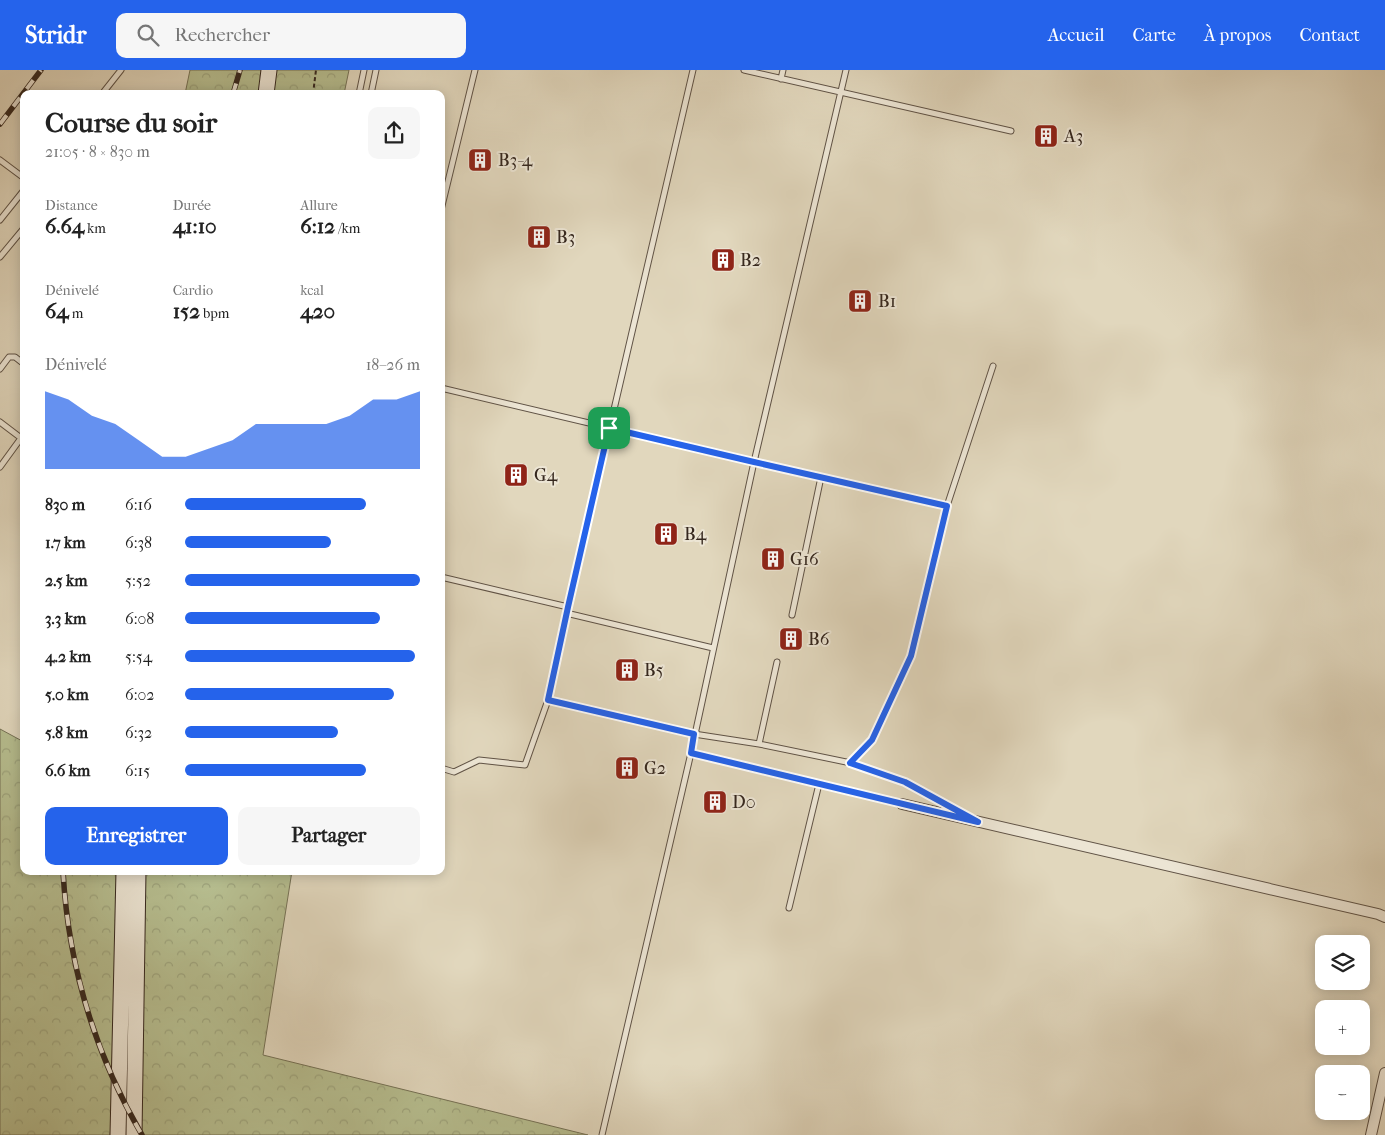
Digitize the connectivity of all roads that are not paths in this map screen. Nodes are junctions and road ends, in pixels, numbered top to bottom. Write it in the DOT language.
graph roads {
  1 [pos="121,70"];
  2 [pos="269,70"];
  3 [pos="364,70"];
  4 [pos="376,70"];
  5 [pos="475,70"];
  6 [pos="693,70"];
  7 [pos="744,70"];
  8 [pos="784,70"];
  9 [pos="846,70"];
  10 [pos="782,79"];
  11 [pos="105,90"];
  12 [pos="266,90"];
  13 [pos="360,90"];
  14 [pos="372,90"];
  15 [pos="841,92"];
  16 [pos="1011,131"];
  17 [pos="0,160"];
  18 [pos="20,175"];
  19 [pos="445,194"];
  20 [pos="20,195"];
  21 [pos="0,220"];
  22 [pos="20,233"];
  23 [pos="0,257"];
  24 [pos="20,361"];
  25 [pos="993,366"];
  26 [pos="0,369"];
  27 [pos="445,389"];
  28 [pos="0,422"];
  29 [pos="609,428"];
  30 [pos="20,435"];
  31 [pos="20,439"];
  32 [pos="754,462"];
  33 [pos="0,467"];
  34 [pos="820,477"];
  35 [pos="947,506"];
  36 [pos="445,578"];
  37 [pos="568,607"];
  38 [pos="566,614"];
  39 [pos="792,615"];
  40 [pos="713,648"];
  41 [pos="777,662"];
  42 [pos="548,700"];
  43 [pos="694,734"];
  44 [pos="759,744"];
  45 [pos="691,753"];
  46 [pos="850,763"];
  47 [pos="445,769"];
  48 [pos="819,784"];
  49 [pos="902,804"];
  50 [pos="978,822"];
  51 [pos="124,875"];
  52 [pos="138,875"];
  53 [pos="790,908"];
  54 [pos="1385,917"];
  55 [pos="1385,1073"];
  56 [pos="118,1135"];
  57 [pos="134,1135"];
  58 [pos="602,1135"];
  59 [pos="1371,1135"];
  1 -- 11 [label="lane"];
  2 -- 12 [label="main road"];
  3 -- 13 [label="lane"];
  4 -- 14 [label="lane"];
  5 -- 19 [label="lane"];
  6 -- 29 [label="lane"];
  7 -- 10 [label="lane"];
  8 -- 10 [label="lane"];
  9 -- 15 [label="lane"];
  10 -- 15 [label="lane"];
  15 -- 16 [label="lane"];
  15 -- 32 [label="lane"];
  17 -- 18 [label="lane"];
  20 -- 21 [label="lane"];
  22 -- 23 [label="lane"];
  24 -- 26 [label="lane"];
  25 -- 35 [label="lane"];
  27 -- 29 [label="lane"];
  28 -- 30 [label="lane"];
  29 -- 32 [label="lane"];
  29 -- 37 [label="lane"];
  31 -- 33 [label="lane"];
  32 -- 34 [label="lane"];
  32 -- 40 [label="lane"];
  34 -- 35 [label="lane"];
  34 -- 39 [label="lane"];
  35 -- 46 [label="lane"];
  36 -- 37 [label="lane"];
  37 -- 38 [label="lane"];
  38 -- 40 [label="lane"];
  38 -- 42 [label="lane"];
  40 -- 43 [label="lane"];
  41 -- 44 [label="lane"];
  42 -- 43 [label="lane"];
  42 -- 47 [label="lane"];
  43 -- 44 [label="lane"];
  43 -- 45 [label="lane"];
  44 -- 46 [label="lane"];
  45 -- 48 [label="lane"];
  45 -- 58 [label="lane"];
  46 -- 50 [label="lane"];
  48 -- 49 [label="lane"];
  48 -- 53 [label="lane"];
  49 -- 50 [label="street"];
  50 -- 54 [label="street"];
  51 -- 56 [label="main road"];
  52 -- 57 [label="main road"];
  55 -- 59 [label="street"];
}
